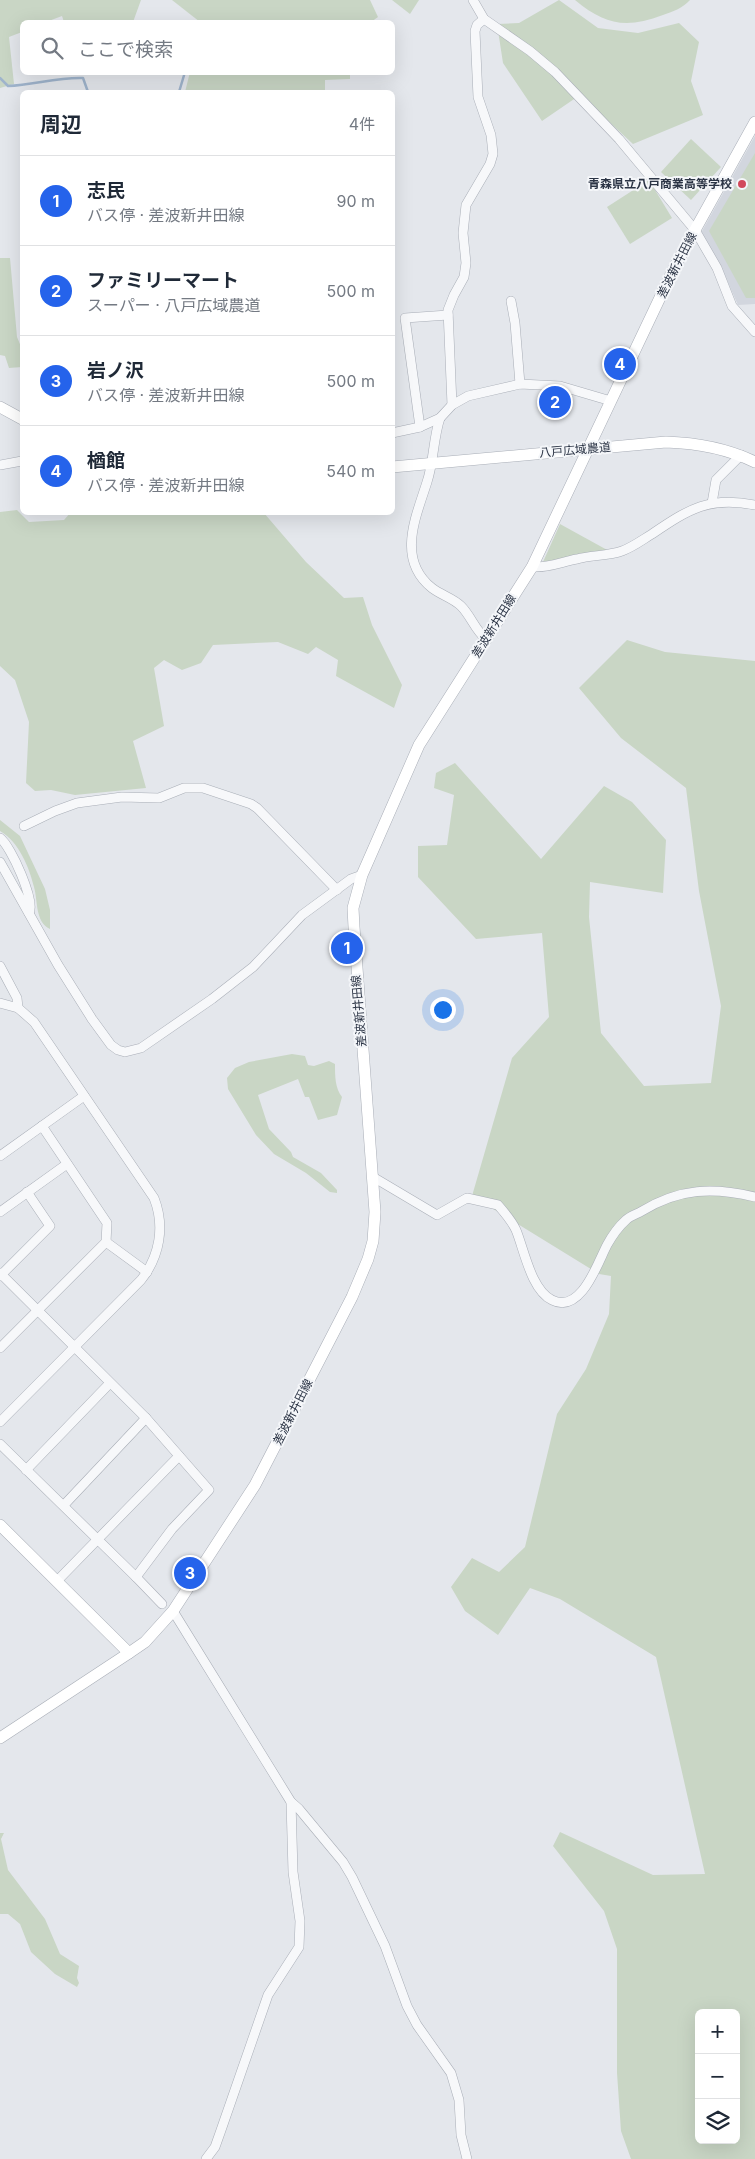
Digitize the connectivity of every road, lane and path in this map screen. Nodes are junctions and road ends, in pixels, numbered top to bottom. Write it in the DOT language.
graph roads {
  1 [pos="473,0"];
  2 [pos="484,19"];
  3 [pos="755,122"];
  4 [pos="695,230"];
  5 [pos="511,301"];
  6 [pos="448,315"];
  7 [pos="755,332"];
  8 [pos="520,384"];
  9 [pos="611,401"];
  10 [pos="452,405"];
  11 [pos="0,407"];
  12 [pos="20,417"];
  13 [pos="440,418"];
  14 [pos="420,427"];
  15 [pos="395,432"];
  16 [pos="588,450"];
  17 [pos="741,455"];
  18 [pos="20,461"];
  19 [pos="755,462"];
  20 [pos="0,464"];
  21 [pos="432,464"];
  22 [pos="395,467"];
  23 [pos="712,503"];
  24 [pos="755,505"];
  25 [pos="532,567"];
  26 [pos="486,639"];
  27 [pos="24,826"];
  28 [pos="0,838"];
  29 [pos="0,862"];
  30 [pos="362,875"];
  31 [pos="337,890"];
  32 [pos="29,913"];
  33 [pos="0,966"];
  34 [pos="0,1003"];
  35 [pos="18,1008"];
  36 [pos="84,1096"];
  37 [pos="42,1126"];
  38 [pos="0,1156"];
  39 [pos="68,1164"];
  40 [pos="373,1177"];
  41 [pos="27,1192"];
  42 [pos="755,1197"];
  43 [pos="0,1212"];
  44 [pos="106,1242"];
  45 [pos="147,1272"];
  46 [pos="1,1275"];
  47 [pos="38,1310"];
  48 [pos="74,1347"];
  49 [pos="0,1348"];
  50 [pos="110,1383"];
  51 [pos="146,1418"];
  52 [pos="0,1422"];
  53 [pos="0,1444"];
  54 [pos="179,1456"];
  55 [pos="26,1470"];
  56 [pos="64,1505"];
  57 [pos="0,1525"];
  58 [pos="96,1539"];
  59 [pos="136,1577"];
  60 [pos="57,1581"];
  61 [pos="162,1604"];
  62 [pos="173,1611"];
  63 [pos="129,1653"];
  64 [pos="0,1738"];
  65 [pos="291,1802"];
  66 [pos="206,2159"];
  67 [pos="467,2159"];
  1 -- 2 [label="street"];
  2 -- 4 [label="street"];
  2 -- 6 [label="street"];
  3 -- 4 [label="main road, 差波新井田線"];
  4 -- 7 [label="street"];
  4 -- 9 [label="main road, 差波新井田線"];
  5 -- 8 [label="street"];
  6 -- 10 [label="street"];
  6 -- 14 [label="street"];
  8 -- 9 [label="street"];
  8 -- 10 [label="street"];
  9 -- 16 [label="main road, 差波新井田線"];
  10 -- 13 [label="street"];
  11 -- 12 [label="main road"];
  13 -- 14 [label="street"];
  13 -- 21 [label="street"];
  14 -- 15 [label="street"];
  16 -- 17 [label="main road, 八戸広域農道"];
  16 -- 21 [label="main road, 八戸広域農道"];
  16 -- 25 [label="main road, 差波新井田線"];
  17 -- 19 [label="main road, 八戸広域農道"];
  17 -- 23 [label="street"];
  18 -- 20 [label="street"];
  21 -- 22 [label="main road, 八戸広域農道"];
  21 -- 26 [label="street"];
  23 -- 24 [label="street"];
  23 -- 25 [label="street"];
  25 -- 26 [label="main road, 差波新井田線"];
  26 -- 30 [label="main road, 差波新井田線"];
  27 -- 31 [label="street"];
  28 -- 32 [label="street"];
  29 -- 32 [label="street"];
  30 -- 31 [label="street"];
  30 -- 40 [label="main road, 差波新井田線"];
  31 -- 32 [label="street"];
  33 -- 35 [label="street"];
  34 -- 35 [label="street"];
  35 -- 36 [label="street"];
  36 -- 37 [label="street"];
  36 -- 45 [label="street"];
  37 -- 38 [label="street"];
  37 -- 39 [label="street"];
  39 -- 41 [label="street"];
  39 -- 44 [label="street"];
  40 -- 42 [label="street"];
  40 -- 62 [label="main road, 差波新井田線"];
  41 -- 43 [label="street"];
  41 -- 46 [label="street"];
  44 -- 45 [label="street"];
  44 -- 47 [label="street"];
  45 -- 48 [label="street"];
  46 -- 47 [label="street"];
  47 -- 48 [label="street"];
  47 -- 49 [label="street"];
  48 -- 50 [label="street"];
  48 -- 52 [label="street"];
  50 -- 51 [label="street"];
  50 -- 55 [label="street"];
  51 -- 54 [label="street"];
  51 -- 56 [label="street"];
  53 -- 55 [label="street"];
  54 -- 58 [label="street"];
  54 -- 59 [label="street"];
  55 -- 56 [label="street"];
  56 -- 58 [label="street"];
  57 -- 60 [label="main road"];
  58 -- 59 [label="street"];
  58 -- 60 [label="street"];
  59 -- 61 [label="street"];
  60 -- 63 [label="main road"];
  62 -- 63 [label="main road, 差波新井田線"];
  62 -- 65 [label="street"];
  63 -- 64 [label="main road, 差波新井田線"];
  65 -- 66 [label="street"];
  65 -- 67 [label="street"];
}
